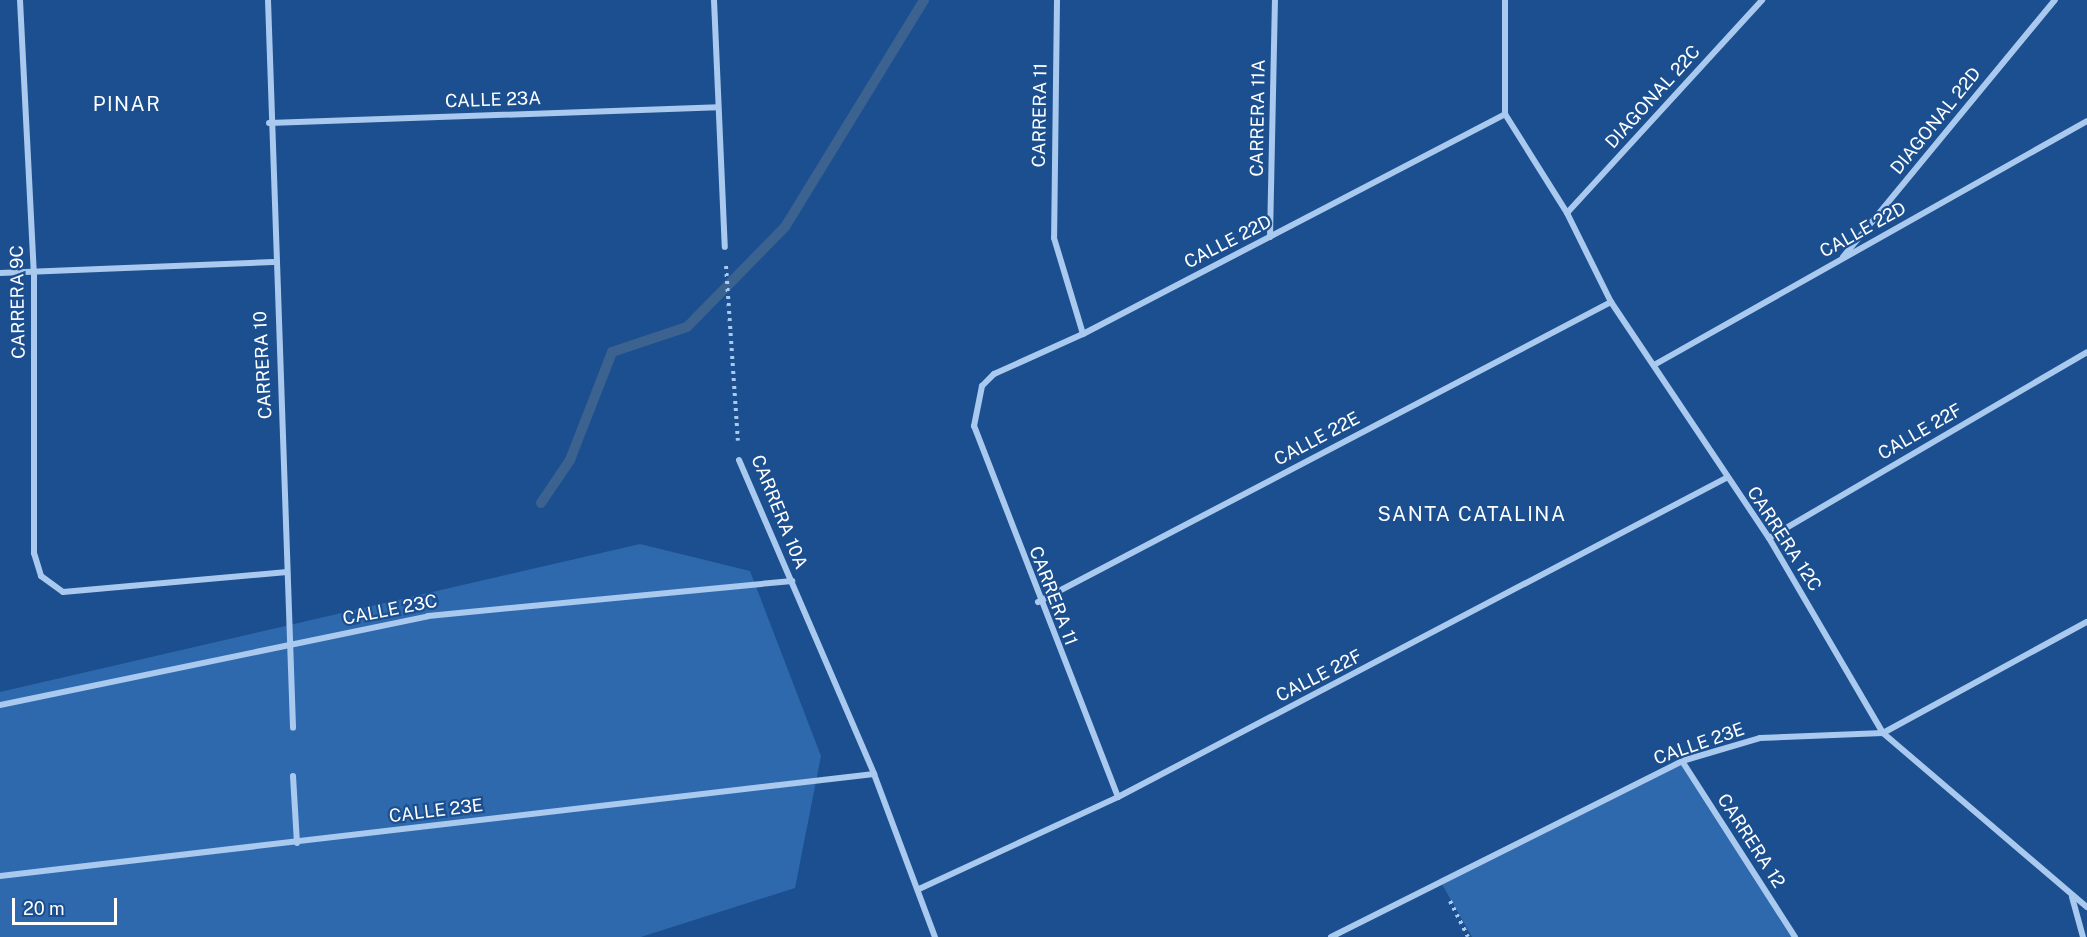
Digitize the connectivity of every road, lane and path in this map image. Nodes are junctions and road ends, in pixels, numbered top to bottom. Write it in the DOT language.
graph roads {
  1 [pos="20,0"];
  2 [pos="268,0"];
  3 [pos="714,0"];
  4 [pos="1057,0"];
  5 [pos="1275,0"];
  6 [pos="1505,0"];
  7 [pos="1762,0"];
  8 [pos="2055,0"];
  9 [pos="718,107"];
  10 [pos="1505,114"];
  11 [pos="2087,121"];
  12 [pos="268,123"];
  13 [pos="1567,213"];
  14 [pos="1270,237"];
  15 [pos="725,247"];
  16 [pos="1840,260"];
  17 [pos="273,262"];
  18 [pos="0,273"];
  19 [pos="34,273"];
  20 [pos="1611,302"];
  21 [pos="1083,334"];
  22 [pos="2087,352"];
  23 [pos="1654,365"];
  24 [pos="975,404"];
  25 [pos="740,460"];
  26 [pos="1726,478"];
  27 [pos="1769,538"];
  28 [pos="287,572"];
  29 [pos="792,581"];
  30 [pos="1038,602"];
  31 [pos="2087,622"];
  32 [pos="291,646"];
  33 [pos="0,705"];
  34 [pos="293,728"];
  35 [pos="1883,733"];
  36 [pos="1682,762"];
  37 [pos="874,774"];
  38 [pos="293,776"];
  39 [pos="1118,797"];
  40 [pos="297,843"];
  41 [pos="0,876"];
  42 [pos="1439,879"];
  43 [pos="919,890"];
  44 [pos="2072,897"];
  45 [pos="2087,907"];
  46 [pos="934,937"];
  47 [pos="1331,937"];
  48 [pos="1468,937"];
  49 [pos="1795,937"];
  50 [pos="2083,937"];
  1 -- 19 [label="street, CARRERA 9C"];
  2 -- 12 [label="street, CARRERA 10"];
  3 -- 9 [label="street"];
  4 -- 21 [label="street, CARRERA 11"];
  5 -- 14 [label="street, CARRERA 11A"];
  6 -- 10 [label="street"];
  7 -- 13 [label="street, DIAGONAL 22C"];
  8 -- 16 [label="street, DIAGONAL 22D"];
  9 -- 12 [label="street, CALLE 23A"];
  9 -- 15 [label="street"];
  10 -- 13 [label="street, CARRERA 12C"];
  10 -- 14 [label="street, CALLE 22D"];
  11 -- 16 [label="street, CALLE 22D"];
  12 -- 17 [label="street, CARRERA 10"];
  13 -- 20 [label="street, CARRERA 12C"];
  14 -- 21 [label="street, CALLE 22D"];
  15 -- 25 [label="path, CARRERA 10A"];
  16 -- 23 [label="street, CALLE 22D"];
  17 -- 19 [label="street"];
  17 -- 28 [label="street, CARRERA 10"];
  18 -- 19 [label="street"];
  19 -- 28 [label="street, CARRERA 9C"];
  20 -- 23 [label="street, CARRERA 12C"];
  20 -- 30 [label="street, CALLE 22E"];
  21 -- 24 [label="street, CALLE 22D"];
  22 -- 27 [label="street, CALLE 22F"];
  23 -- 26 [label="street, CARRERA 12C"];
  24 -- 30 [label="street, CARRERA 11"];
  25 -- 29 [label="street, CARRERA 10A"];
  26 -- 27 [label="street, CARRERA 12C"];
  26 -- 39 [label="street, CALLE 22F"];
  27 -- 35 [label="street, CARRERA 12C"];
  28 -- 32 [label="street, CARRERA 10"];
  29 -- 32 [label="street, CALLE 23C"];
  29 -- 37 [label="street, CARRERA 10A"];
  30 -- 39 [label="street, CARRERA 11"];
  31 -- 35 [label="street, CALLE 23E"];
  32 -- 33 [label="street, CALLE 23C"];
  32 -- 34 [label="street, CARRERA 10"];
  35 -- 36 [label="street, CALLE 23E"];
  35 -- 44 [label="street, CARRERA 12C"];
  36 -- 42 [label="street, CALLE 23E"];
  36 -- 49 [label="street, CARRERA 12"];
  37 -- 40 [label="street, CALLE 23E"];
  37 -- 43 [label="street, CARRERA 10A"];
  38 -- 40 [label="street"];
  39 -- 43 [label="street, CALLE 22F"];
  40 -- 41 [label="street, CALLE 23E"];
  42 -- 47 [label="street, CALLE 23E"];
  42 -- 48 [label="path"];
  43 -- 46 [label="street, CARRERA 10A"];
  44 -- 45 [label="street, CARRERA 12C"];
  44 -- 50 [label="street"];
}
